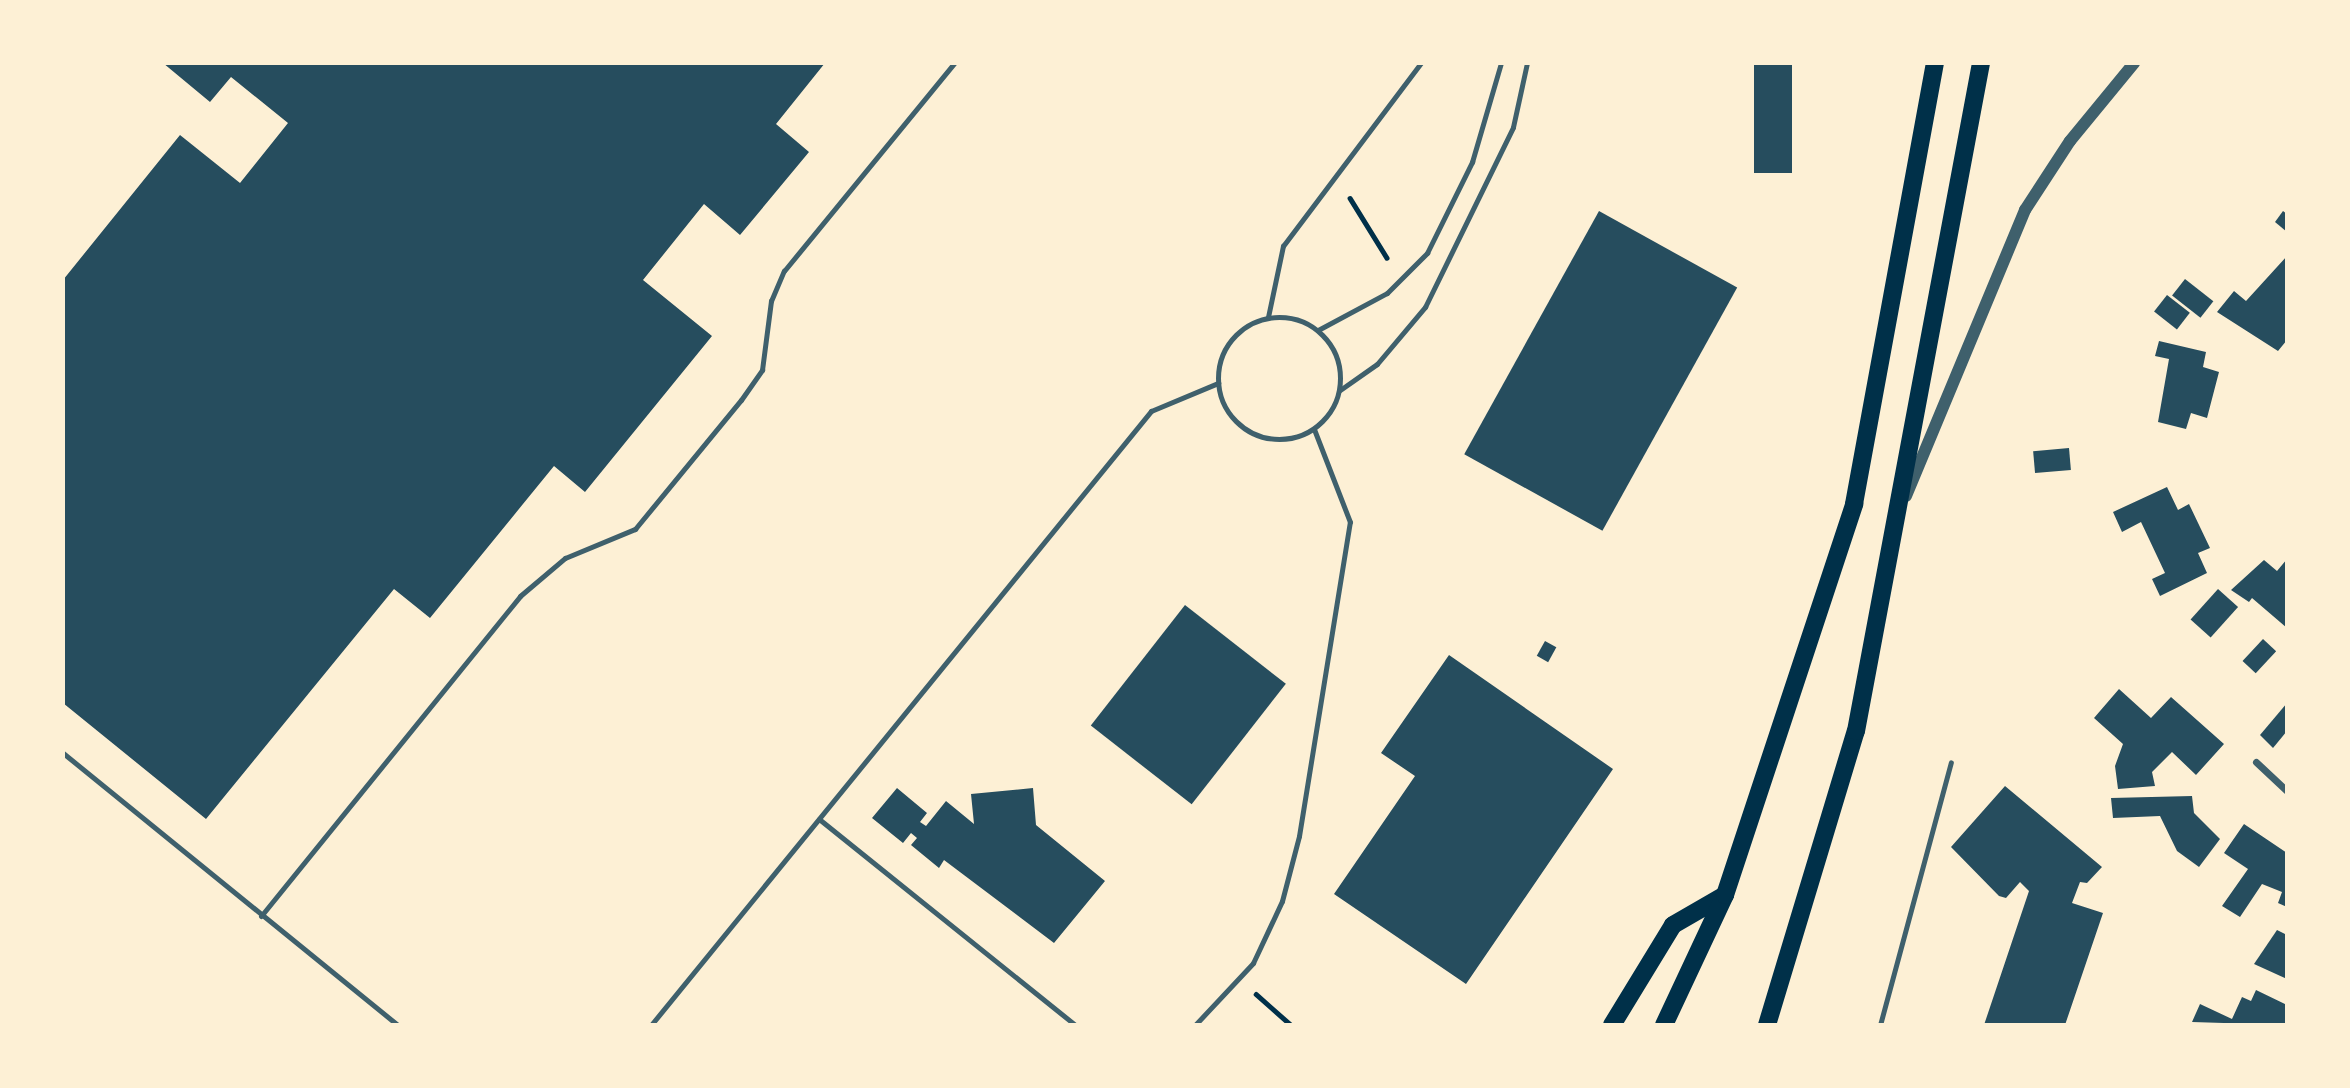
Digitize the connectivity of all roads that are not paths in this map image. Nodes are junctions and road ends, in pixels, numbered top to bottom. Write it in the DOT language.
graph roads {
  1 [pos="954,63"];
  2 [pos="1420,63"];
  3 [pos="1500,63"];
  4 [pos="1527,63"];
  5 [pos="1935,63"];
  6 [pos="1981,63"];
  7 [pos="2134,63"];
  8 [pos="1268,317"];
  9 [pos="1318,330"];
  10 [pos="1218,383"];
  11 [pos="1340,390"];
  12 [pos="1314,429"];
  13 [pos="1902,506"];
  14 [pos="63,753"];
  15 [pos="1951,762"];
  16 [pos="2256,762"];
  17 [pos="2287,791"];
  18 [pos="819,818"];
  19 [pos="1725,895"];
  20 [pos="261,916"];
  21 [pos="398,1025"];
  22 [pos="651,1025"];
  23 [pos="1075,1025"];
  24 [pos="1195,1025"];
  25 [pos="1612,1025"];
  26 [pos="1664,1025"];
  27 [pos="1767,1025"];
  28 [pos="1880,1025"];
  1 -- 20 [label="lane"];
  2 -- 8 [label="lane"];
  3 -- 9 [label="lane"];
  4 -- 11 [label="lane"];
  5 -- 19 [label="main road"];
  6 -- 13 [label="main road"];
  7 -- 13 [label="street"];
  8 -- 9 [label="lane"];
  8 -- 10 [label="lane"];
  9 -- 11 [label="lane"];
  10 -- 12 [label="lane"];
  10 -- 18 [label="lane"];
  11 -- 12 [label="lane"];
  12 -- 24 [label="lane"];
  13 -- 27 [label="main road"];
  14 -- 20 [label="lane"];
  15 -- 28 [label="lane"];
  16 -- 17 [label="street"];
  18 -- 22 [label="lane"];
  18 -- 23 [label="lane"];
  19 -- 25 [label="main road"];
  19 -- 26 [label="main road"];
  20 -- 21 [label="lane"];
}
